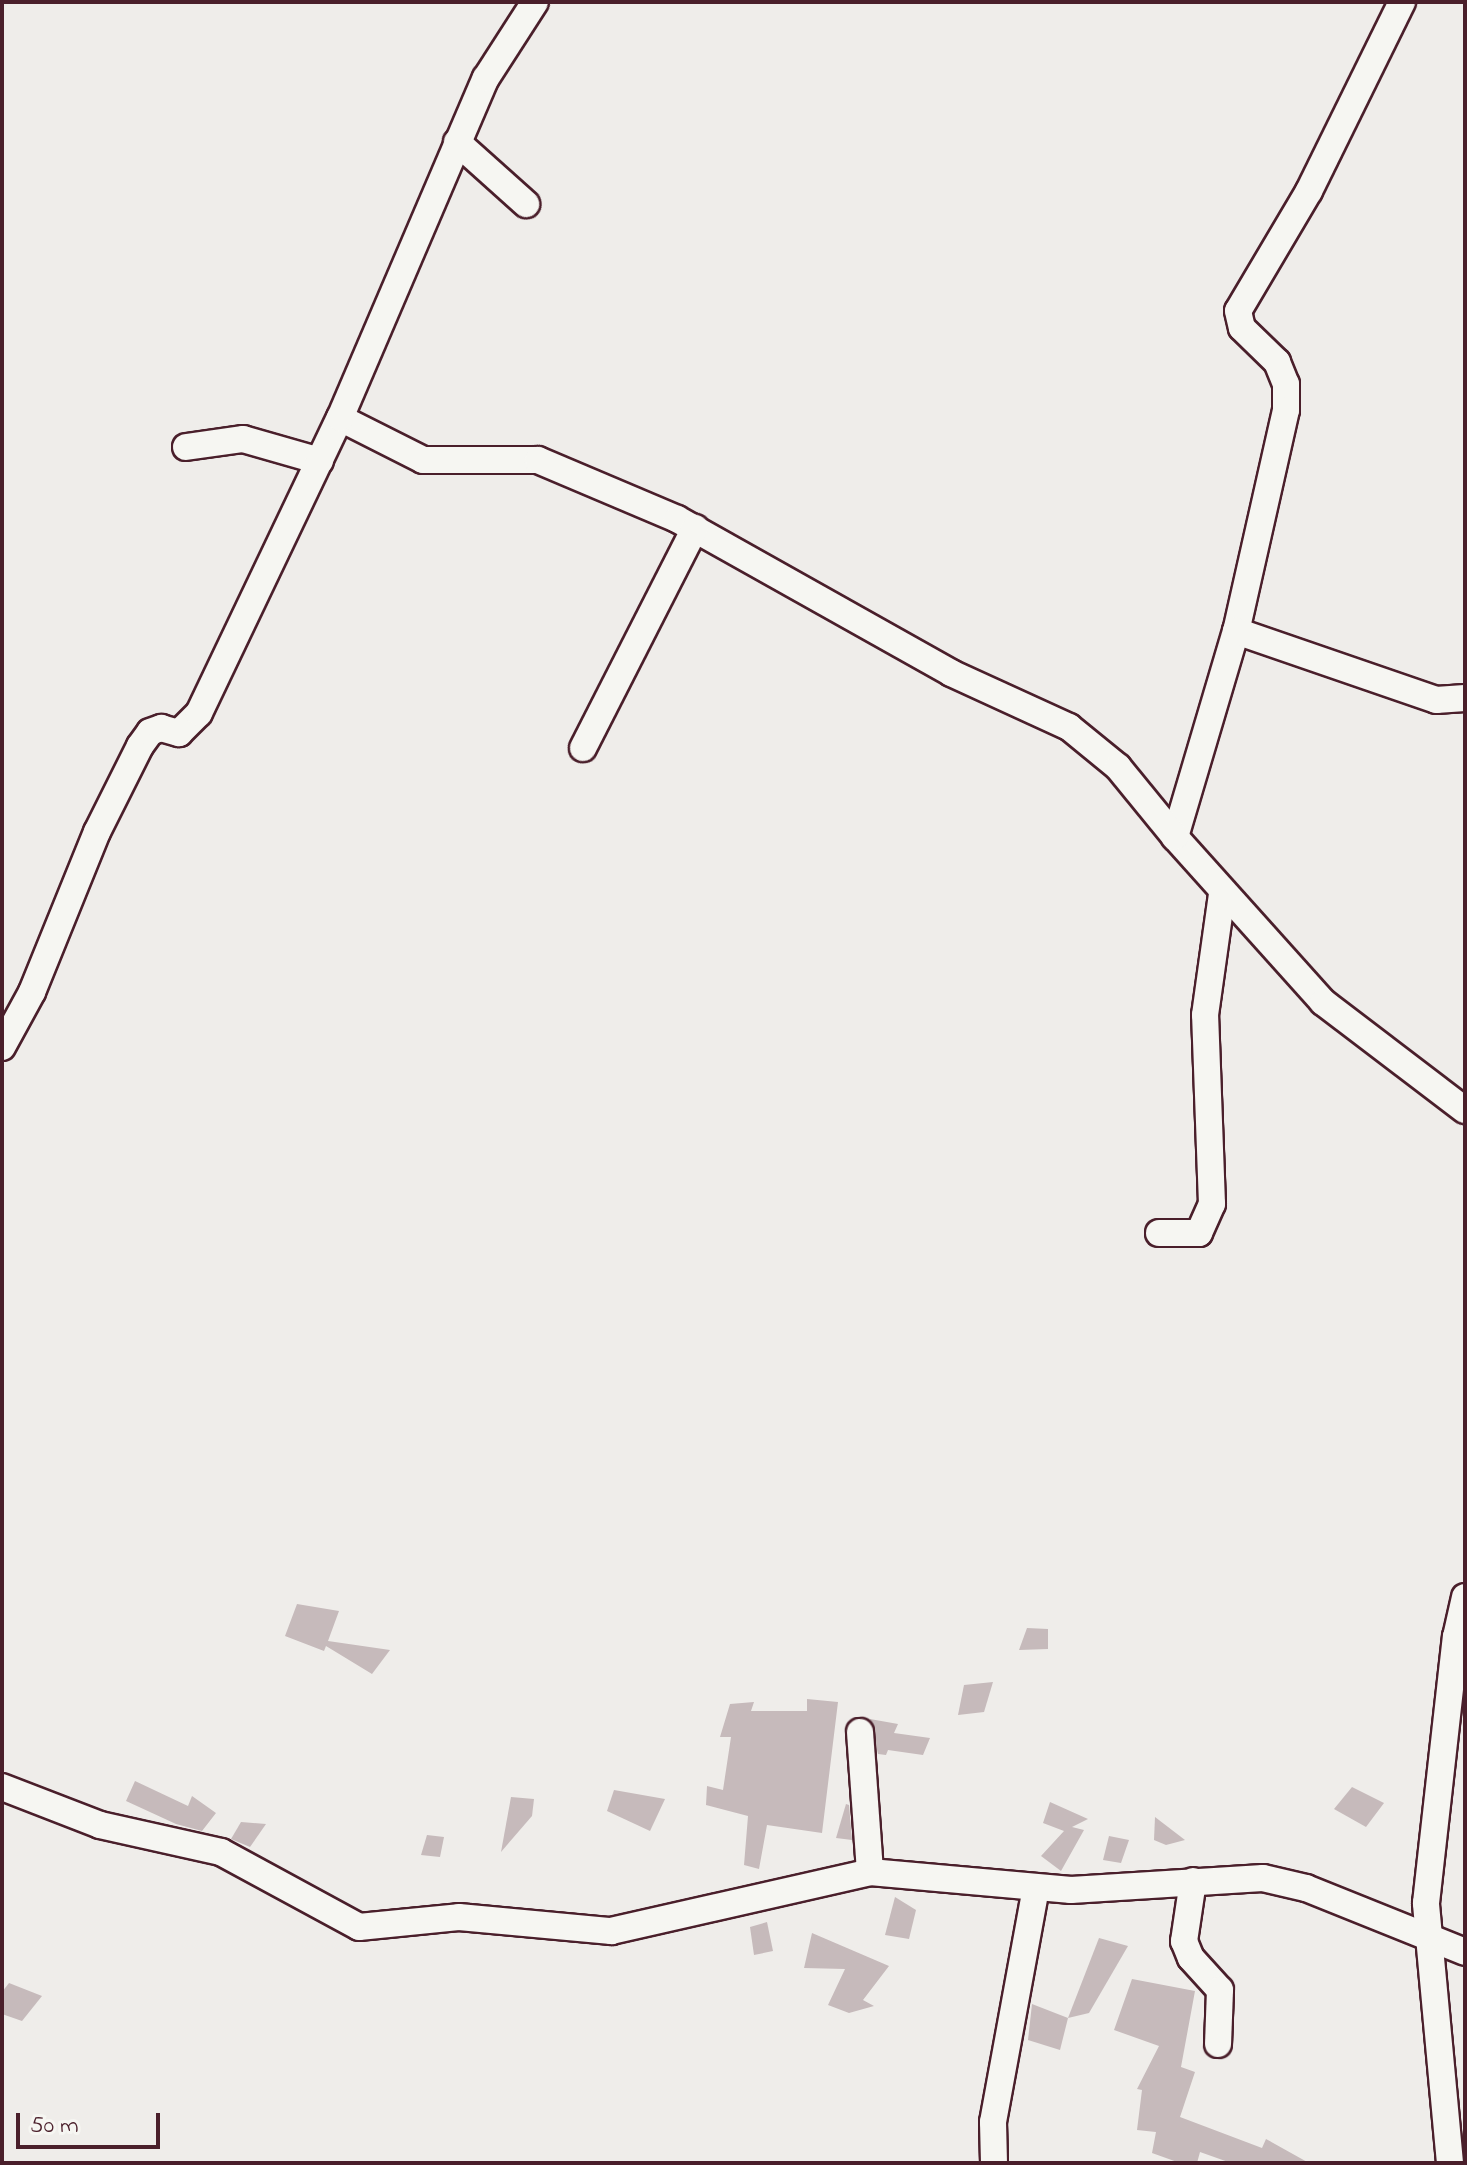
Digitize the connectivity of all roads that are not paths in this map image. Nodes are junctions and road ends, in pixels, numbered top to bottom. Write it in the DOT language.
graph roads {
  1 [pos="535,2"];
  2 [pos="1402,2"];
  3 [pos="457,142"];
  4 [pos="526,204"];
  5 [pos="340,418"];
  6 [pos="186,447"];
  7 [pos="320,461"];
  8 [pos="695,528"];
  9 [pos="1236,631"];
  10 [pos="1465,698"];
  11 [pos="583,748"];
  12 [pos="1175,837"];
  13 [pos="1222,894"];
  14 [pos="2,1047"];
  15 [pos="1465,1110"];
  16 [pos="1159,1233"];
  17 [pos="1463,1611"];
  18 [pos="860,1732"];
  19 [pos="2,1787"];
  20 [pos="870,1872"];
  21 [pos="1193,1881"];
  22 [pos="1036,1888"];
  23 [pos="1425,1932"];
  24 [pos="1465,1952"];
  25 [pos="1218,2044"];
  26 [pos="994,2163"];
  27 [pos="1450,2163"];
  1 -- 3 [label="street"];
  2 -- 9 [label="street"];
  3 -- 4 [label="street"];
  3 -- 5 [label="street"];
  5 -- 7 [label="street"];
  5 -- 8 [label="street"];
  6 -- 7 [label="street"];
  7 -- 14 [label="street"];
  8 -- 11 [label="street"];
  8 -- 12 [label="street"];
  9 -- 10 [label="street"];
  9 -- 12 [label="street"];
  12 -- 13 [label="street"];
  13 -- 15 [label="street"];
  13 -- 16 [label="street"];
  17 -- 23 [label="street"];
  18 -- 20 [label="street"];
  19 -- 20 [label="street"];
  20 -- 22 [label="street"];
  21 -- 22 [label="street"];
  21 -- 23 [label="street"];
  21 -- 25 [label="street"];
  22 -- 26 [label="street"];
  23 -- 24 [label="street"];
  23 -- 27 [label="street"];
}
